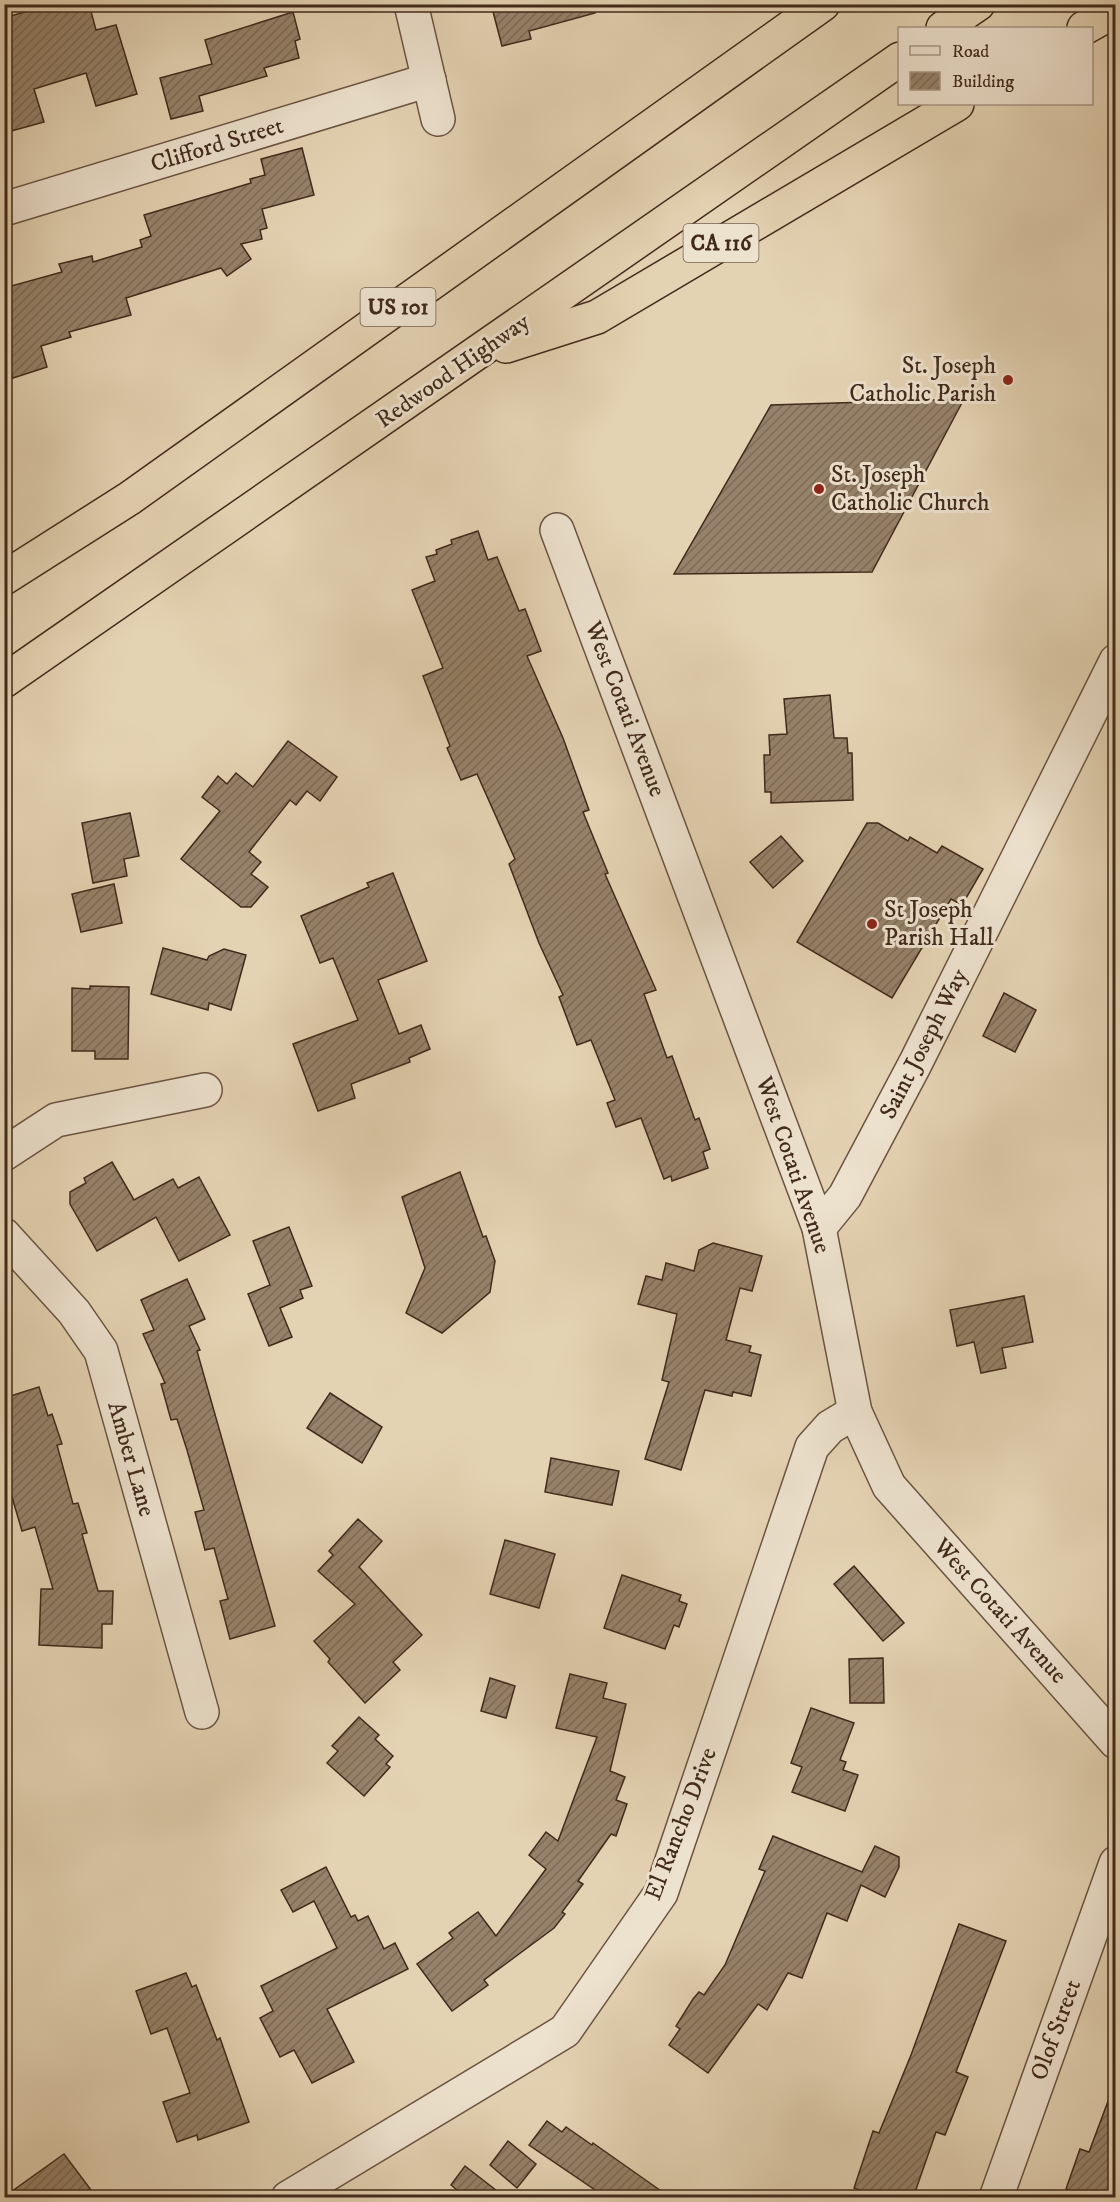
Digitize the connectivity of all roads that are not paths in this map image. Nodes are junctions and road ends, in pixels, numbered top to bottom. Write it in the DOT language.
graph roads {
  1 [pos="411,4"];
  2 [pos="815,4"];
  3 [pos="823,4"];
  4 [pos="978,4"];
  5 [pos="1116,10"];
  6 [pos="945,27"];
  7 [pos="1086,27"];
  8 [pos="788,30"];
  9 [pos="898,60"];
  10 [pos="429,80"];
  11 [pos="955,105"];
  12 [pos="438,118"];
  13 [pos="4,209"];
  14 [pos="473,357"];
  15 [pos="557,530"];
  16 [pos="4,578"];
  17 [pos="1116,662"];
  18 [pos="4,681"];
  19 [pos="205,1090"];
  20 [pos="4,1154"];
  21 [pos="819,1228"];
  22 [pos="4,1235"];
  23 [pos="855,1412"];
  24 [pos="202,1712"];
  25 [pos="1116,1742"];
  26 [pos="1116,1863"];
  27 [pos="288,2198"];
  28 [pos="996,2198"];
  1 -- 10 [label="street"];
  2 -- 8 [label="highway"];
  3 -- 8 [label="highway, US 101"];
  4 -- 6 [label="highway"];
  5 -- 7 [label="highway"];
  8 -- 16 [label="highway, US 101"];
  9 -- 14 [label="highway, Redwood Highway"];
  10 -- 12 [label="street"];
  10 -- 13 [label="street, Clifford Street"];
  11 -- 14 [label="highway, CA 116"];
  14 -- 18 [label="highway, Redwood Highway"];
  15 -- 21 [label="street, West Cotati Avenue"];
  17 -- 21 [label="street, Saint Joseph Way"];
  19 -- 20 [label="street"];
  21 -- 23 [label="street, West Cotati Avenue"];
  22 -- 24 [label="street, Amber Lane"];
  23 -- 25 [label="street, West Cotati Avenue"];
  23 -- 27 [label="street, El Rancho Drive"];
  26 -- 28 [label="street, Olof Street"];
}
